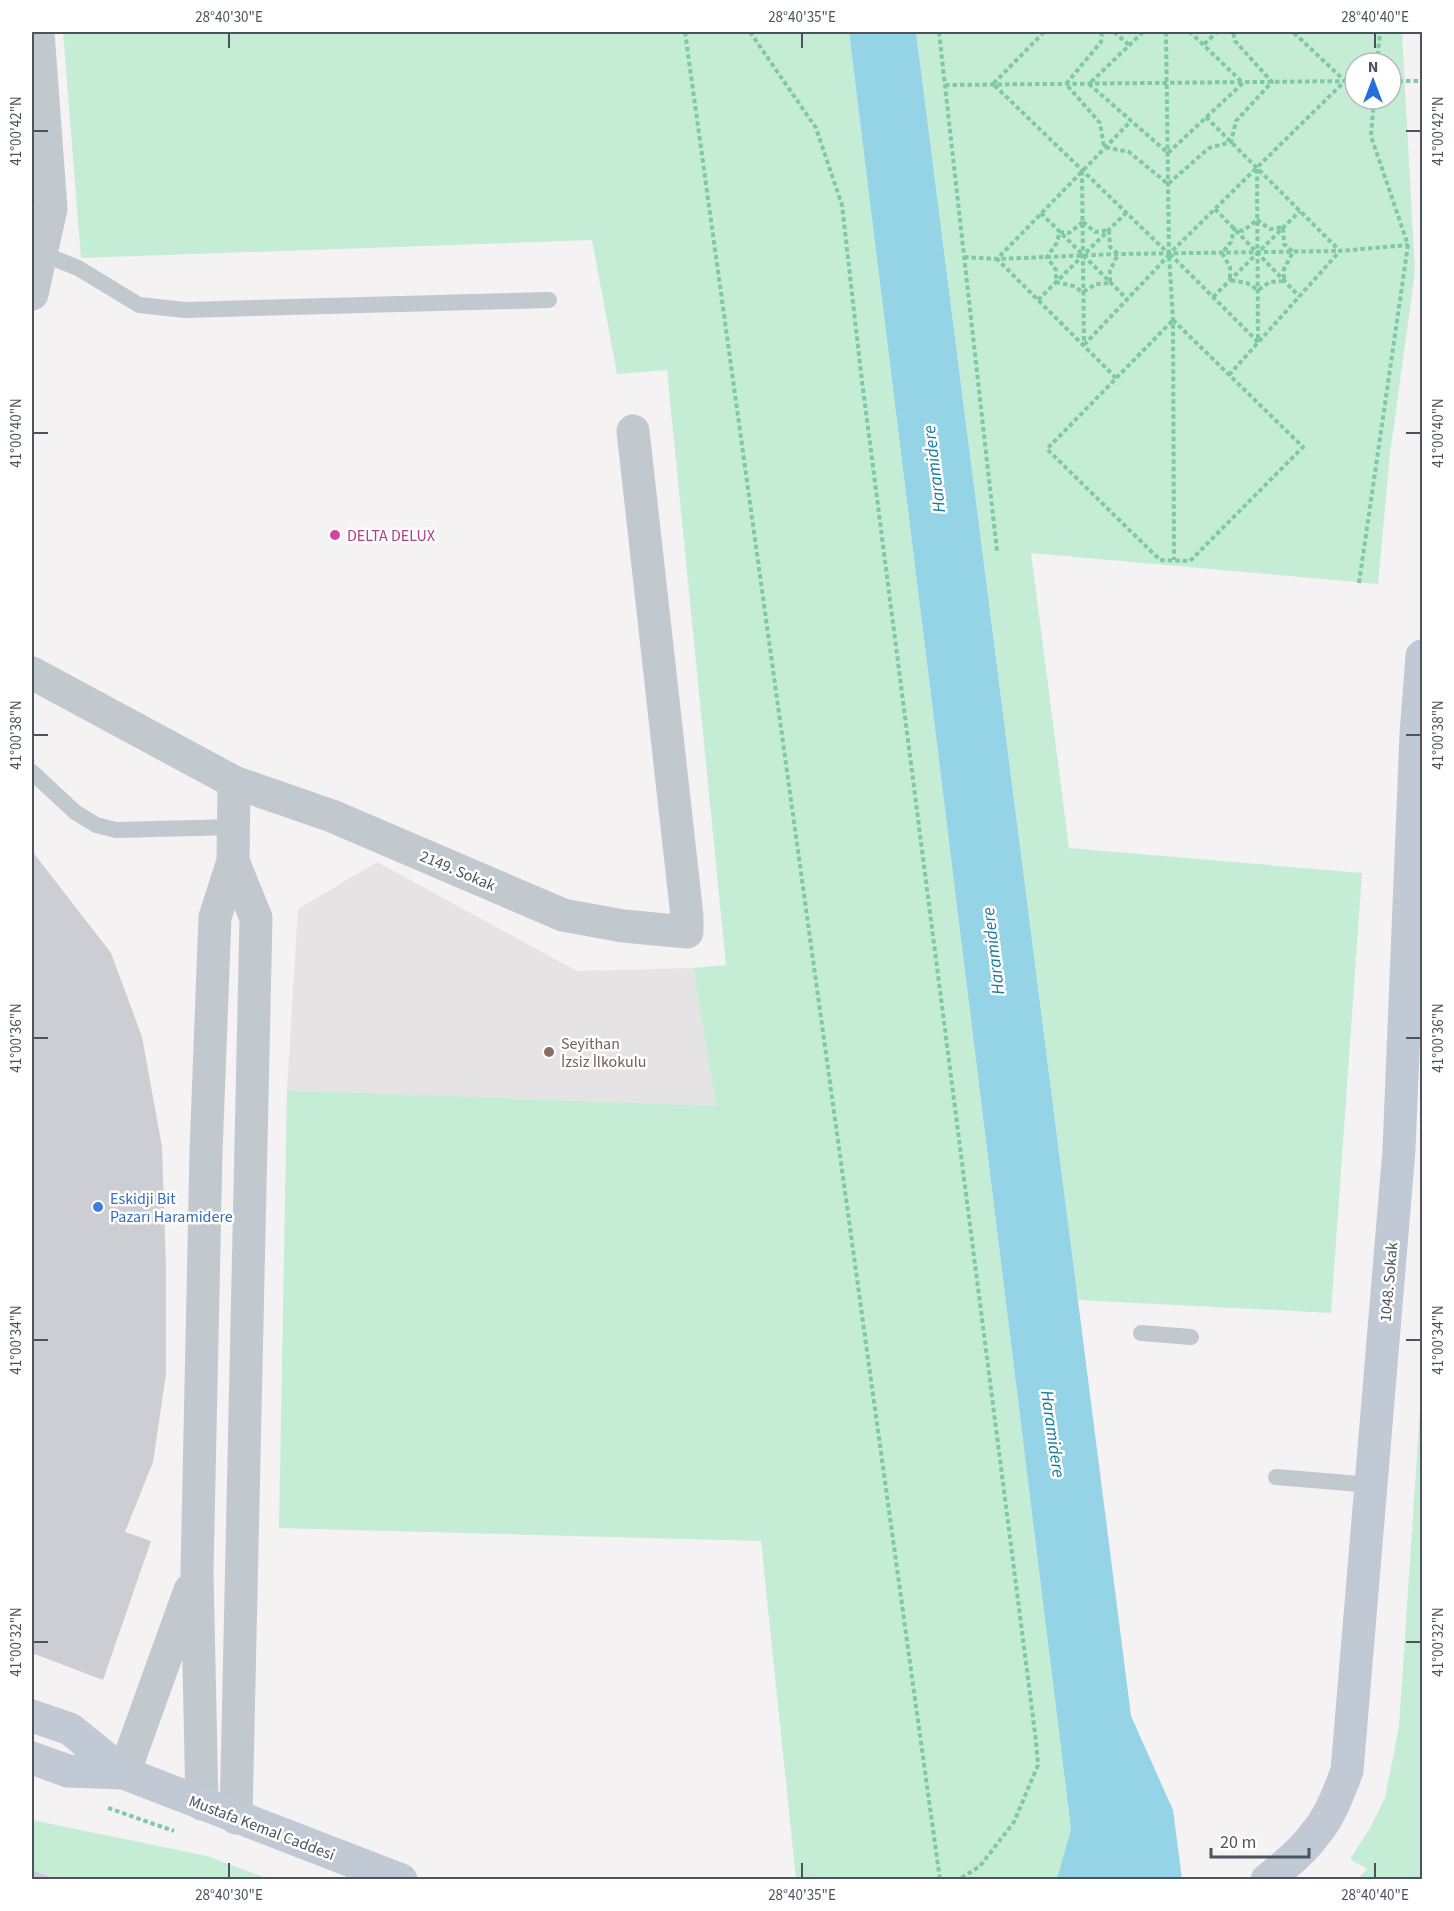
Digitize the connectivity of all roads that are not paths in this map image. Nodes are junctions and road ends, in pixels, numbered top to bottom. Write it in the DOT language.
graph roads {
  1 [pos="38,32"];
  2 [pos="41,253"];
  3 [pos="32,294"];
  4 [pos="549,300"];
  5 [pos="633,431"];
  6 [pos="1422,656"];
  7 [pos="32,673"];
  8 [pos="32,772"];
  9 [pos="234,782"];
  10 [pos="234,827"];
  11 [pos="233,861"];
  12 [pos="1141,1333"];
  13 [pos="1191,1337"];
  14 [pos="1276,1477"];
  15 [pos="1372,1485"];
  16 [pos="196,1572"];
  17 [pos="32,1716"];
  18 [pos="32,1758"];
  19 [pos="124,1773"];
  20 [pos="202,1804"];
  21 [pos="236,1818"];
  22 [pos="401,1880"];
  23 [pos="1267,1880"];
  1 -- 2 [label="street"];
  2 -- 3 [label="street"];
  2 -- 4 [label="lane"];
  5 -- 9 [label="street, 2149. Sokak"];
  6 -- 15 [label="main road, 1048. Sokak"];
  7 -- 9 [label="street, 2149. Sokak"];
  8 -- 10 [label="lane"];
  9 -- 10 [label="street"];
  10 -- 11 [label="street"];
  11 -- 16 [label="street"];
  11 -- 21 [label="street"];
  12 -- 13 [label="lane"];
  14 -- 15 [label="lane"];
  15 -- 23 [label="main road, 1048. Sokak"];
  16 -- 19 [label="street"];
  16 -- 20 [label="street"];
  17 -- 19 [label="main road, Mustafa Kemal Caddesi"];
  18 -- 19 [label="main road, Mustafa Kemal Caddesi"];
  19 -- 20 [label="main road, Mustafa Kemal Caddesi"];
  20 -- 21 [label="main road, Mustafa Kemal Caddesi"];
  21 -- 22 [label="main road, Mustafa Kemal Caddesi"];
}
